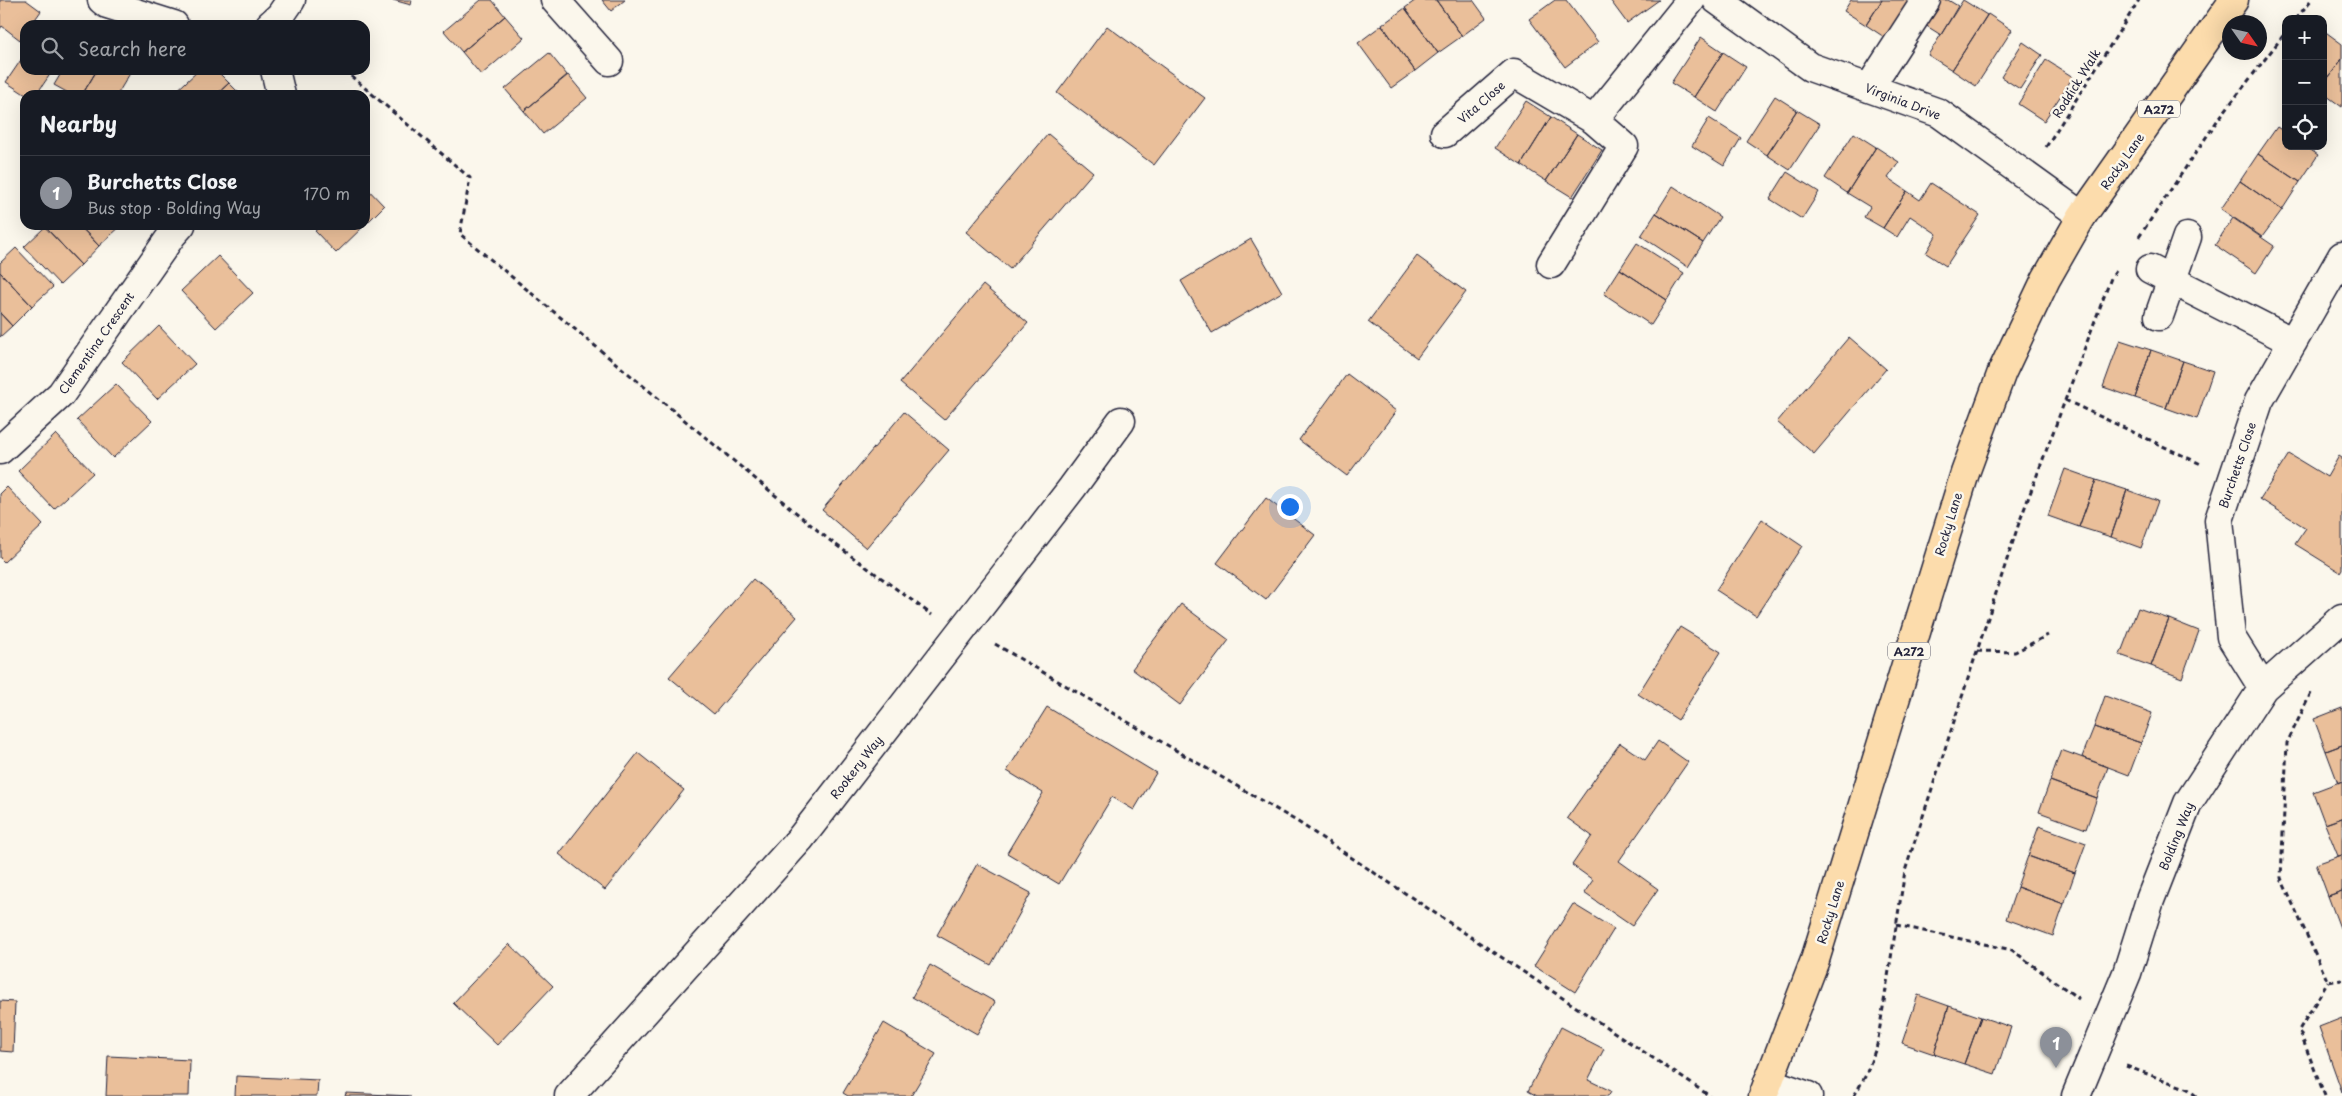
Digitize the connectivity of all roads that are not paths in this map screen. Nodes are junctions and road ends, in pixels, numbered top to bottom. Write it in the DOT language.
graph roads {
  1 [pos="102,0"];
  2 [pos="290,0"];
  3 [pos="555,0"];
  4 [pos="1691,0"];
  5 [pos="1717,0"];
  6 [pos="1926,0"];
  7 [pos="2234,0"];
  8 [pos="158,20"];
  9 [pos="276,20"];
  10 [pos="609,62"];
  11 [pos="276,75"];
  12 [pos="1869,88"];
  13 [pos="280,90"];
  14 [pos="1594,120"];
  15 [pos="1445,133"];
  16 [pos="2082,216"];
  17 [pos="176,230"];
  18 [pos="2187,237"];
  19 [pos="2342,256"];
  20 [pos="1551,264"];
  21 [pos="2161,273"];
  22 [pos="2159,316"];
  23 [pos="2293,342"];
  24 [pos="1121,421"];
  25 [pos="0,450"];
  26 [pos="2342,618"];
  27 [pos="2263,688"];
  28 [pos="1765,1089"];
  29 [pos="569,1096"];
  30 [pos="1808,1096"];
  31 [pos="2076,1096"];
  1 -- 8 [label="street"];
  2 -- 9 [label="street"];
  3 -- 10 [label="street"];
  4 -- 14 [label="street"];
  5 -- 12 [label="street, Virginia Drive"];
  6 -- 12 [label="street"];
  7 -- 16 [label="highway, Rocky Lane / A272"];
  11 -- 13 [label="street"];
  12 -- 16 [label="street, Virginia Drive"];
  14 -- 15 [label="street, Vita Close"];
  14 -- 20 [label="street, Vita Close"];
  16 -- 28 [label="highway, Rocky Lane / A272"];
  17 -- 25 [label="street, Clementina Crescent"];
  18 -- 21 [label="street"];
  19 -- 23 [label="street, Burchetts Close"];
  21 -- 22 [label="street"];
  21 -- 23 [label="street"];
  23 -- 27 [label="street, Burchetts Close"];
  24 -- 29 [label="street, Rookery Way"];
  26 -- 27 [label="street, Bolding Way"];
  27 -- 31 [label="street, Bolding Way"];
  28 -- 30 [label="street"];
}
